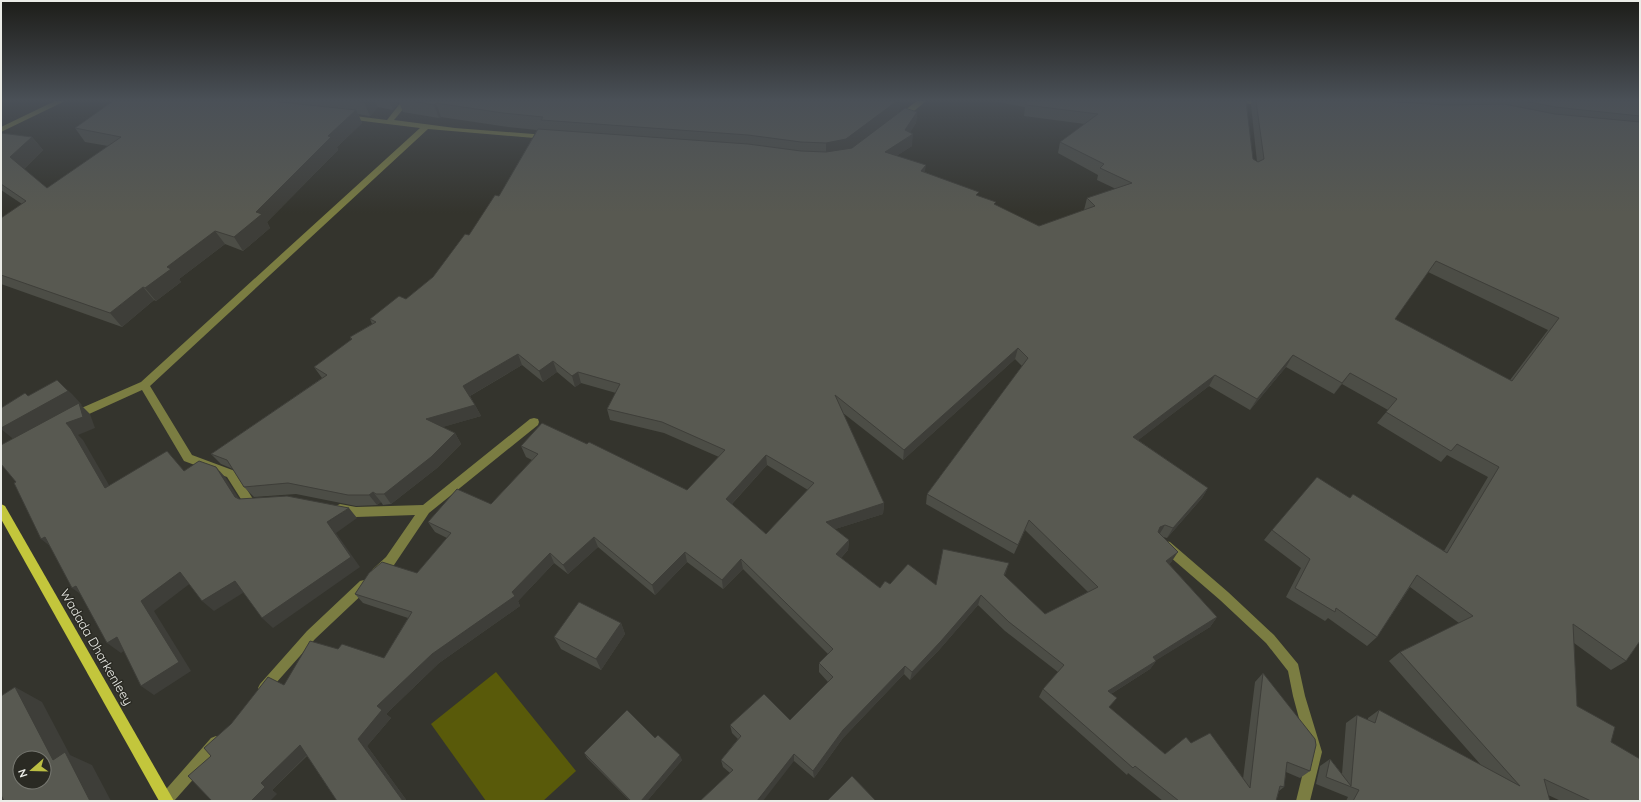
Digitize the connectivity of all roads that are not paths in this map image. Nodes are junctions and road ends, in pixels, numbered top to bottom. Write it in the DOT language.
graph roads {
  1 [pos="414,138"];
  2 [pos="144,385"];
  3 [pos="534,422"];
  4 [pos="63,423"];
  5 [pos="266,503"];
  6 [pos="326,506"];
  7 [pos="1,509"];
  8 [pos="425,510"];
  9 [pos="1160,541"];
  10 [pos="254,699"];
  11 [pos="223,735"];
  12 [pos="167,800"];
  13 [pos="1304,801"];
  1 -- 2 [label="street"];
  2 -- 4 [label="street"];
  2 -- 5 [label="street"];
  3 -- 8 [label="street"];
  6 -- 8 [label="street"];
  7 -- 12 [label="main road, Wadada Dharkenleey"];
  8 -- 10 [label="street"];
  9 -- 13 [label="street"];
  11 -- 12 [label="street"];
}
